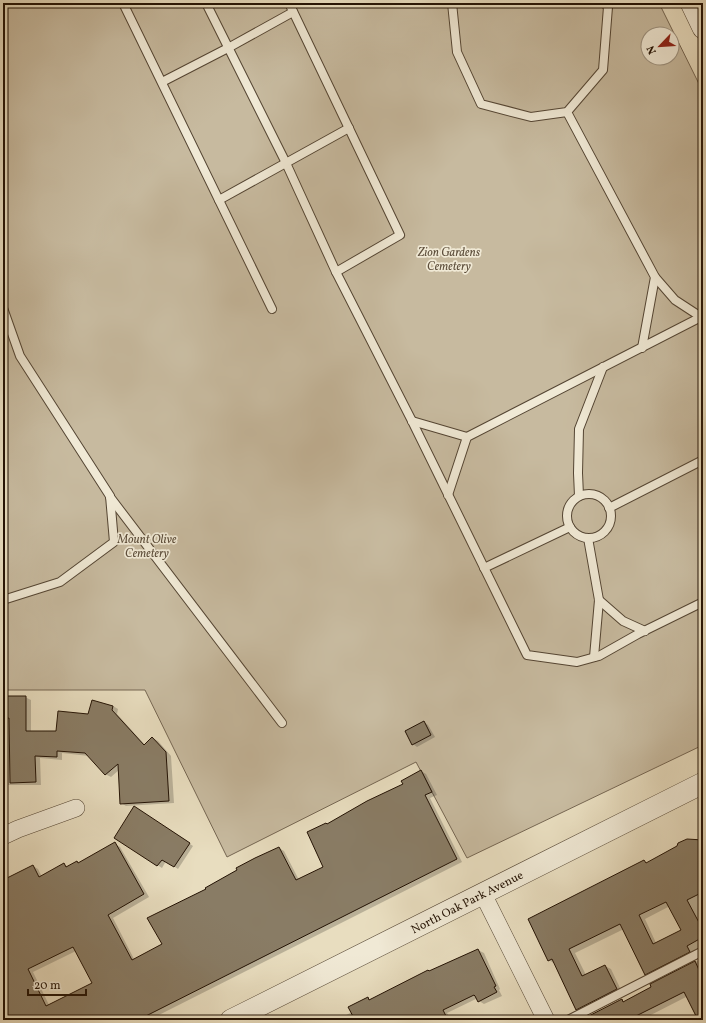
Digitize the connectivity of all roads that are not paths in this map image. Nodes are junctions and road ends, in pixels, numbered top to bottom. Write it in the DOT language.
graph roads {
  1 [pos="123,3"];
  2 [pos="206,3"];
  3 [pos="289,3"];
  4 [pos="452,3"];
  5 [pos="604,3"];
  6 [pos="691,3"];
  7 [pos="293,12"];
  8 [pos="703,28"];
  9 [pos="228,48"];
  10 [pos="162,82"];
  11 [pos="567,112"];
  12 [pos="349,128"];
  13 [pos="286,163"];
  14 [pos="219,200"];
  15 [pos="336,272"];
  16 [pos="655,277"];
  17 [pos="3,308"];
  18 [pos="272,309"];
  19 [pos="702,318"];
  20 [pos="642,348"];
  21 [pos="603,368"];
  22 [pos="412,421"];
  23 [pos="467,437"];
  24 [pos="703,460"];
  25 [pos="448,495"];
  26 [pos="110,496"];
  27 [pos="579,496"];
  28 [pos="609,508"];
  29 [pos="570,527"];
  30 [pos="588,538"];
  31 [pos="484,568"];
  32 [pos="3,600"];
  33 [pos="599,600"];
  34 [pos="703,602"];
  35 [pos="645,631"];
  36 [pos="594,657"];
  37 [pos="282,723"];
  38 [pos="703,783"];
  39 [pos="76,808"];
  40 [pos="8,832"];
  41 [pos="483,894"];
  42 [pos="703,951"];
  43 [pos="232,1020"];
  44 [pos="546,1020"];
  45 [pos="568,1020"];
  1 -- 10 [label="lane"];
  2 -- 9 [label="lane"];
  3 -- 7 [label="lane"];
  4 -- 11 [label="lane"];
  5 -- 11 [label="lane"];
  6 -- 8 [label="street"];
  7 -- 9 [label="lane"];
  7 -- 12 [label="lane"];
  9 -- 10 [label="lane"];
  9 -- 13 [label="lane"];
  10 -- 14 [label="lane"];
  11 -- 16 [label="lane"];
  12 -- 13 [label="lane"];
  12 -- 15 [label="lane"];
  13 -- 14 [label="lane"];
  13 -- 15 [label="lane"];
  14 -- 18 [label="lane"];
  15 -- 22 [label="lane"];
  16 -- 19 [label="lane"];
  16 -- 20 [label="lane"];
  17 -- 26 [label="lane"];
  19 -- 20 [label="lane"];
  20 -- 21 [label="lane"];
  21 -- 23 [label="lane"];
  21 -- 27 [label="lane"];
  22 -- 23 [label="lane"];
  22 -- 25 [label="lane"];
  23 -- 25 [label="lane"];
  24 -- 28 [label="lane"];
  25 -- 31 [label="lane"];
  26 -- 32 [label="lane"];
  26 -- 37 [label="lane"];
  27 -- 28 [label="lane"];
  27 -- 29 [label="lane"];
  28 -- 30 [label="lane"];
  29 -- 30 [label="lane"];
  29 -- 31 [label="lane"];
  30 -- 33 [label="lane"];
  31 -- 36 [label="lane"];
  33 -- 35 [label="lane"];
  33 -- 36 [label="lane"];
  34 -- 35 [label="lane"];
  35 -- 36 [label="lane"];
  38 -- 41 [label="street, North Oak Park Avenue"];
  39 -- 40 [label="street"];
  41 -- 43 [label="street, North Oak Park Avenue"];
  41 -- 44 [label="street"];
  42 -- 45 [label="lane"];
}
